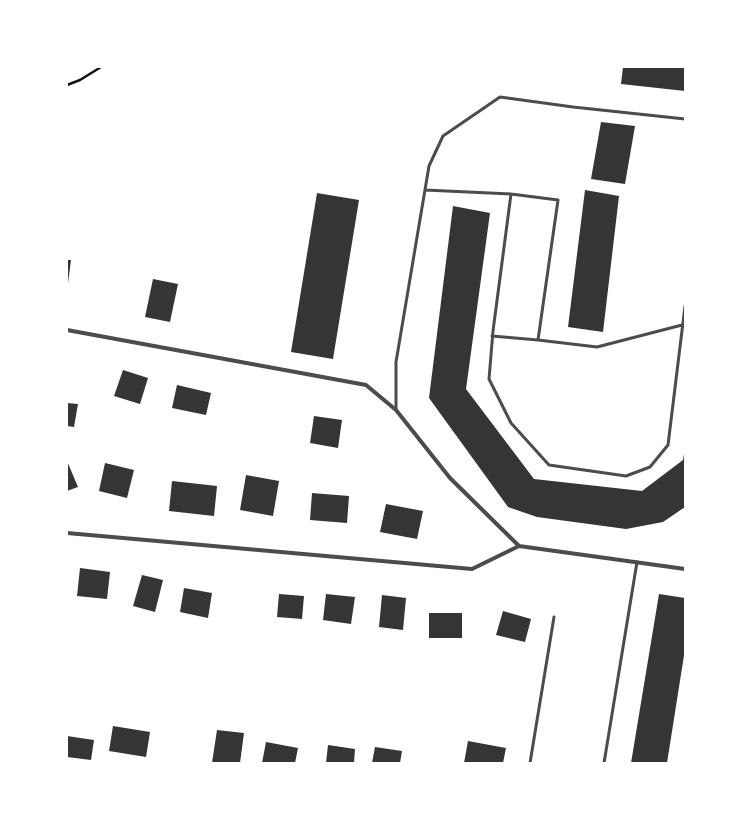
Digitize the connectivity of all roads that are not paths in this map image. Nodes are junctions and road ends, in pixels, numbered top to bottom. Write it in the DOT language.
graph roads {
  1 [pos="685,119"];
  2 [pos="425,190"];
  3 [pos="511,194"];
  4 [pos="685,306"];
  5 [pos="684,326"];
  6 [pos="67,330"];
  7 [pos="492,336"];
  8 [pos="538,340"];
  9 [pos="396,410"];
  10 [pos="67,533"];
  11 [pos="519,546"];
  12 [pos="637,562"];
  13 [pos="685,568"];
  14 [pos="554,617"];
  15 [pos="530,763"];
  16 [pos="604,763"];
  1 -- 2 [label="lane"];
  2 -- 3 [label="lane"];
  2 -- 9 [label="lane"];
  3 -- 7 [label="lane"];
  3 -- 8 [label="lane"];
  4 -- 5 [label="lane"];
  5 -- 7 [label="lane"];
  5 -- 8 [label="lane"];
  6 -- 9 [label="street"];
  7 -- 8 [label="lane"];
  9 -- 11 [label="street"];
  10 -- 11 [label="street"];
  11 -- 12 [label="street"];
  12 -- 13 [label="street"];
  12 -- 16 [label="lane"];
  14 -- 15 [label="lane"];
}
